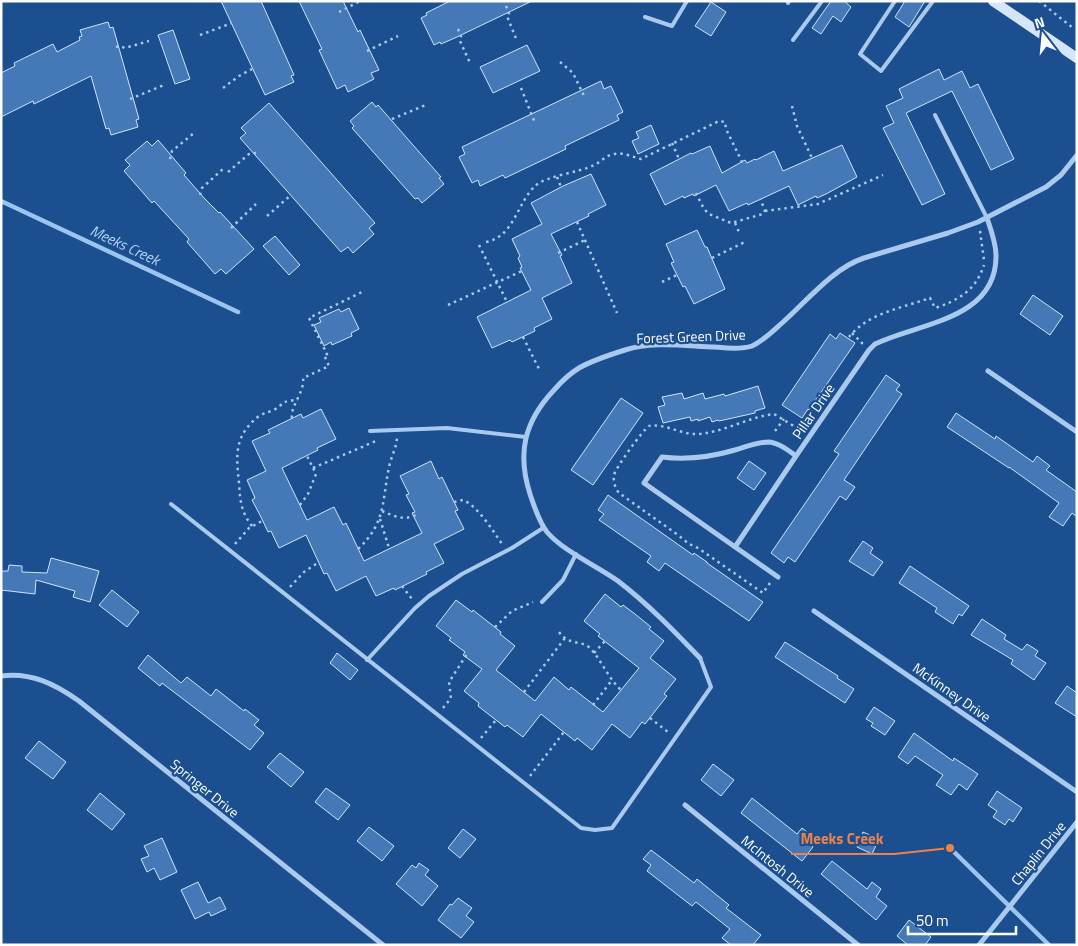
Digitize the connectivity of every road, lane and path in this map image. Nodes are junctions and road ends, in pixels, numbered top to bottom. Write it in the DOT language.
graph roads {
  1 [pos="360,1"];
  2 [pos="688,1"];
  3 [pos="822,1"];
  4 [pos="895,1"];
  5 [pos="933,1"];
  6 [pos="1039,1"];
  7 [pos="997,2"];
  8 [pos="506,6"];
  9 [pos="339,12"];
  10 [pos="645,17"];
  11 [pos="232,23"];
  12 [pos="1073,28"];
  13 [pos="458,29"];
  14 [pos="200,35"];
  15 [pos="398,36"];
  16 [pos="793,40"];
  17 [pos="149,41"];
  18 [pos="517,41"];
  19 [pos="116,47"];
  20 [pos="367,51"];
  21 [pos="1077,58"];
  22 [pos="560,62"];
  23 [pos="470,64"];
  24 [pos="252,69"];
  25 [pos="164,84"];
  26 [pos="223,88"];
  27 [pos="521,88"];
  28 [pos="130,98"];
  29 [pos="585,98"];
  30 [pos="428,104"];
  31 [pos="792,106"];
  32 [pos="935,114"];
  33 [pos="392,119"];
  34 [pos="535,123"];
  35 [pos="194,133"];
  36 [pos="672,144"];
  37 [pos="256,152"];
  38 [pos="1077,155"];
  39 [pos="170,158"];
  40 [pos="812,158"];
  41 [pos="679,159"];
  42 [pos="743,164"];
  43 [pos="224,168"];
  44 [pos="228,172"];
  45 [pos="883,175"];
  46 [pos="557,177"];
  47 [pos="561,187"];
  48 [pos="696,193"];
  49 [pos="829,193"];
  50 [pos="292,194"];
  51 [pos="200,195"];
  52 [pos="832,198"];
  53 [pos="760,199"];
  54 [pos="256,204"];
  55 [pos="765,211"];
  56 [pos="267,216"];
  57 [pos="987,218"];
  58 [pos="577,222"];
  59 [pos="978,222"];
  60 [pos="735,223"];
  61 [pos="231,228"];
  62 [pos="739,232"];
  63 [pos="585,240"];
  64 [pos="486,242"];
  65 [pos="745,242"];
  66 [pos="479,245"];
  67 [pos="558,253"];
  68 [pos="712,258"];
  69 [pos="524,270"];
  70 [pos="677,275"];
  71 [pos="497,282"];
  72 [pos="662,282"];
  73 [pos="362,292"];
  74 [pos="507,302"];
  75 [pos="448,305"];
  76 [pos="617,313"];
  77 [pos="523,337"];
  78 [pos="849,337"];
  79 [pos="540,371"];
  80 [pos="988,371"];
  81 [pos="298,400"];
  82 [pos="292,418"];
  83 [pos="784,419"];
  84 [pos="397,430"];
  85 [pos="370,431"];
  86 [pos="775,431"];
  87 [pos="1077,432"];
  88 [pos="810,436"];
  89 [pos="526,437"];
  90 [pos="376,441"];
  91 [pos="307,456"];
  92 [pos="796,456"];
  93 [pos="313,468"];
  94 [pos="454,502"];
  95 [pos="171,504"];
  96 [pos="300,505"];
  97 [pos="382,510"];
  98 [pos="416,515"];
  99 [pos="380,519"];
  100 [pos="262,520"];
  101 [pos="252,526"];
  102 [pos="543,528"];
  103 [pos="734,547"];
  104 [pos="389,548"];
  105 [pos="358,549"];
  106 [pos="230,550"];
  107 [pos="506,551"];
  108 [pos="576,554"];
  109 [pos="319,562"];
  110 [pos="776,576"];
  111 [pos="402,586"];
  112 [pos="285,594"];
  113 [pos="542,600"];
  114 [pos="417,606"];
  115 [pos="814,611"];
  116 [pos="495,627"];
  117 [pos="559,632"];
  118 [pos="565,638"];
  119 [pos="605,641"];
  120 [pos="467,654"];
  121 [pos="594,654"];
  122 [pos="700,658"];
  123 [pos="367,660"];
  124 [pos="1,676"];
  125 [pos="612,680"];
  126 [pos="621,690"];
  127 [pos="524,692"];
  128 [pos="593,705"];
  129 [pos="438,715"];
  130 [pos="650,718"];
  131 [pos="496,720"];
  132 [pos="564,732"];
  133 [pos="676,738"];
  134 [pos="475,745"];
  135 [pos="524,784"];
  136 [pos="1077,792"];
  137 [pos="685,805"];
  138 [pos="1077,822"];
  139 [pos="383,945"];
  140 [pos="858,945"];
  141 [pos="979,945"];
  1 -- 9 [label="path"];
  2 -- 10 [label="lane"];
  3 -- 16 [label="lane"];
  4 -- 5 [label="lane"];
  6 -- 12 [label="path"];
  7 -- 21 [label="main road"];
  8 -- 18 [label="path"];
  11 -- 14 [label="path"];
  13 -- 23 [label="path"];
  15 -- 20 [label="path"];
  17 -- 19 [label="path"];
  22 -- 29 [label="path"];
  24 -- 26 [label="path"];
  25 -- 28 [label="path"];
  27 -- 34 [label="path"];
  30 -- 33 [label="path"];
  31 -- 40 [label="path"];
  32 -- 57 [label="lane"];
  35 -- 39 [label="path"];
  36 -- 41 [label="path"];
  36 -- 42 [label="path"];
  36 -- 46 [label="path"];
  37 -- 44 [label="path"];
  38 -- 57 [label="street, Forest Green Drive"];
  43 -- 51 [label="path"];
  45 -- 52 [label="path"];
  46 -- 47 [label="path"];
  46 -- 64 [label="path"];
  48 -- 60 [label="path"];
  49 -- 52 [label="path"];
  50 -- 56 [label="path"];
  52 -- 55 [label="path"];
  53 -- 55 [label="path"];
  54 -- 61 [label="path"];
  55 -- 60 [label="path"];
  57 -- 59 [label="street, Forest Green Drive"];
  57 -- 88 [label="street, Pillar Drive"];
  58 -- 63 [label="path"];
  59 -- 78 [label="path"];
  59 -- 89 [label="street, Forest Green Drive"];
  60 -- 62 [label="path"];
  63 -- 67 [label="path"];
  63 -- 76 [label="path"];
  65 -- 68 [label="path"];
  66 -- 71 [label="path"];
  69 -- 71 [label="path"];
  70 -- 72 [label="path"];
  71 -- 74 [label="path"];
  71 -- 75 [label="path"];
  73 -- 81 [label="path"];
  77 -- 79 [label="path"];
  80 -- 87 [label="street"];
  81 -- 82 [label="path"];
  81 -- 101 [label="path"];
  83 -- 86 [label="path"];
  83 -- 88 [label="path"];
  83 -- 110 [label="path"];
  84 -- 85 [label="lane"];
  84 -- 89 [label="lane"];
  84 -- 97 [label="path"];
  88 -- 92 [label="street, Pillar Drive"];
  89 -- 102 [label="street, Forest Green Drive"];
  90 -- 93 [label="path"];
  91 -- 93 [label="path"];
  92 -- 103 [label="street"];
  92 -- 103 [label="street, Pillar Drive"];
  93 -- 96 [label="path"];
  94 -- 107 [label="path"];
  95 -- 106 [label="lane"];
  97 -- 98 [label="path"];
  97 -- 99 [label="path"];
  99 -- 104 [label="path"];
  99 -- 105 [label="path"];
  100 -- 101 [label="path"];
  101 -- 106 [label="path"];
  102 -- 107 [label="lane"];
  102 -- 108 [label="street, Forest Green Drive"];
  103 -- 110 [label="street, Pillar Drive"];
  106 -- 112 [label="lane"];
  107 -- 114 [label="lane"];
  108 -- 113 [label="lane"];
  108 -- 122 [label="street, Forest Green Drive"];
  109 -- 112 [label="path"];
  111 -- 114 [label="path"];
  112 -- 123 [label="lane"];
  113 -- 116 [label="path"];
  114 -- 123 [label="lane"];
  115 -- 136 [label="street, McKinney Drive"];
  117 -- 118 [label="path"];
  118 -- 121 [label="path"];
  118 -- 127 [label="path"];
  119 -- 121 [label="path"];
  120 -- 129 [label="path"];
  121 -- 125 [label="path"];
  122 -- 133 [label="lane"];
  123 -- 129 [label="lane"];
  124 -- 139 [label="street, Springer Drive"];
  125 -- 126 [label="path"];
  125 -- 128 [label="path"];
  129 -- 134 [label="lane"];
  130 -- 133 [label="path"];
  131 -- 134 [label="path"];
  132 -- 135 [label="path"];
  133 -- 135 [label="lane"];
  134 -- 135 [label="lane"];
  137 -- 140 [label="street, McIntosh Drive"];
  138 -- 141 [label="street, Chaplin Drive"];
}
